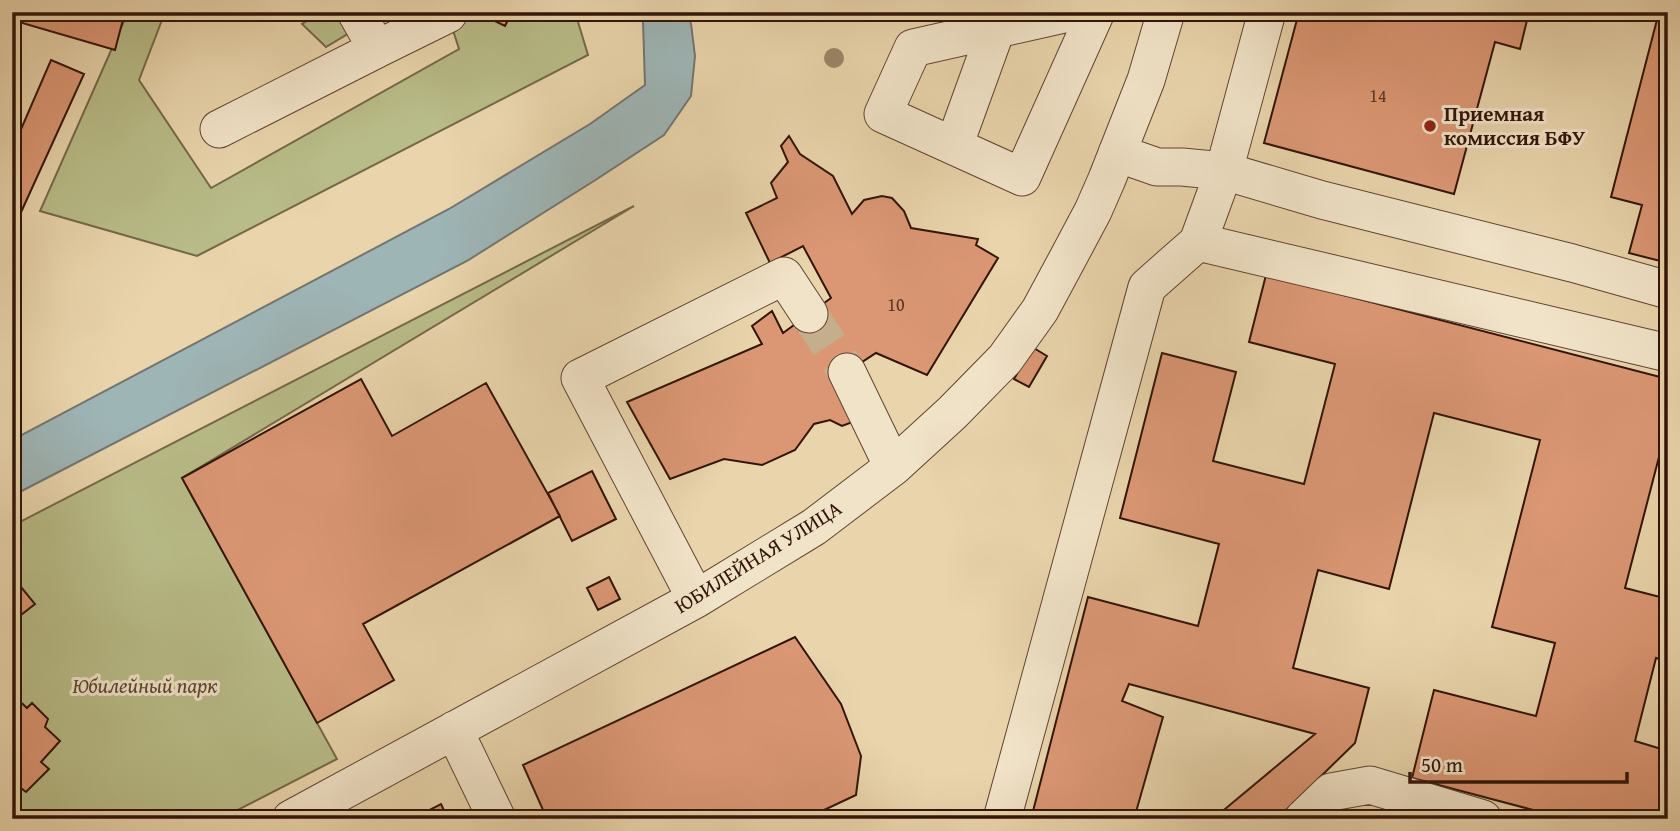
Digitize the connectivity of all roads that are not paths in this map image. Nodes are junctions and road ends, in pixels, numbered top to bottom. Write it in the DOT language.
graph roads {
  1 [pos="356,12"];
  2 [pos="1073,12"];
  3 [pos="1096,12"];
  4 [pos="1267,12"];
  5 [pos="448,14"];
  6 [pos="1157,15"];
  7 [pos="996,30"];
  8 [pos="377,49"];
  9 [pos="219,129"];
  10 [pos="954,146"];
  11 [pos="1117,153"];
  12 [pos="1224,171"];
  13 [pos="1198,242"];
  14 [pos="1668,290"];
  15 [pos="809,314"];
  16 [pos="1668,353"];
  17 [pos="847,372"];
  18 [pos="893,467"];
  19 [pos="696,598"];
  20 [pos="454,730"];
  21 [pos="291,819"];
  22 [pos="497,819"];
  23 [pos="1002,819"];
  24 [pos="1303,819"];
  25 [pos="1483,819"];
  1 -- 8 [label="street"];
  2 -- 7 [label="street"];
  3 -- 10 [label="street"];
  4 -- 12 [label="street"];
  5 -- 8 [label="street"];
  6 -- 11 [label="street, ЮБИЛЕЙНАЯ УЛИЦА"];
  7 -- 10 [label="street"];
  7 -- 10 [label="street"];
  8 -- 9 [label="street"];
  11 -- 12 [label="street"];
  11 -- 18 [label="street, ЮБИЛЕЙНАЯ УЛИЦА"];
  12 -- 13 [label="street"];
  12 -- 14 [label="street"];
  13 -- 16 [label="street"];
  13 -- 23 [label="street"];
  15 -- 19 [label="street"];
  17 -- 18 [label="street"];
  18 -- 19 [label="street, ЮБИЛЕЙНАЯ УЛИЦА"];
  19 -- 20 [label="street, ЮБИЛЕЙНАЯ УЛИЦА"];
  20 -- 21 [label="street, ЮБИЛЕЙНАЯ УЛИЦА"];
  20 -- 22 [label="street"];
  24 -- 25 [label="street"];
}
